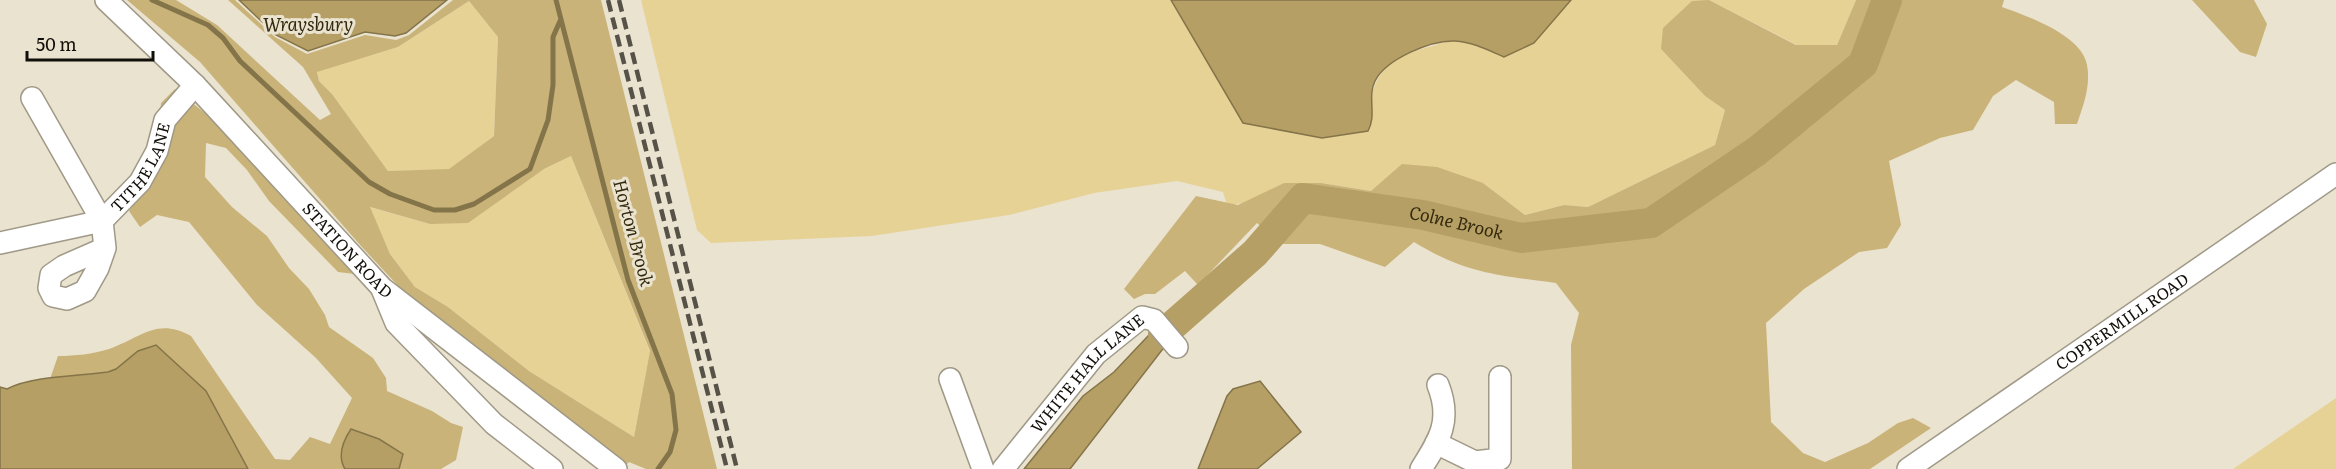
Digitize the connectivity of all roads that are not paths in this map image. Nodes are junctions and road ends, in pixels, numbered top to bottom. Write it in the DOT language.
graph roads {
  1 [pos="106,0"];
  2 [pos="195,85"];
  3 [pos="32,98"];
  4 [pos="2336,174"];
  5 [pos="102,220"];
  6 [pos="0,243"];
  7 [pos="105,248"];
  8 [pos="382,288"];
  9 [pos="1177,347"];
  10 [pos="1500,377"];
  11 [pos="950,379"];
  12 [pos="1441,392"];
  13 [pos="1436,443"];
  14 [pos="552,469"];
  15 [pos="616,469"];
  16 [pos="983,469"];
  17 [pos="1003,469"];
  18 [pos="1420,469"];
  19 [pos="1908,469"];
  1 -- 2 [label="street, STATION ROAD"];
  2 -- 5 [label="street, TITHE LANE"];
  2 -- 8 [label="street, STATION ROAD"];
  3 -- 5 [label="street"];
  4 -- 19 [label="street, COPPERMILL ROAD"];
  5 -- 6 [label="street, TITHE LANE"];
  5 -- 7 [label="street"];
  8 -- 14 [label="street"];
  8 -- 15 [label="street, STATION ROAD"];
  9 -- 17 [label="street, WHITE HALL LANE"];
  10 -- 13 [label="street"];
  11 -- 16 [label="street"];
  12 -- 13 [label="street"];
  13 -- 18 [label="street"];
}
